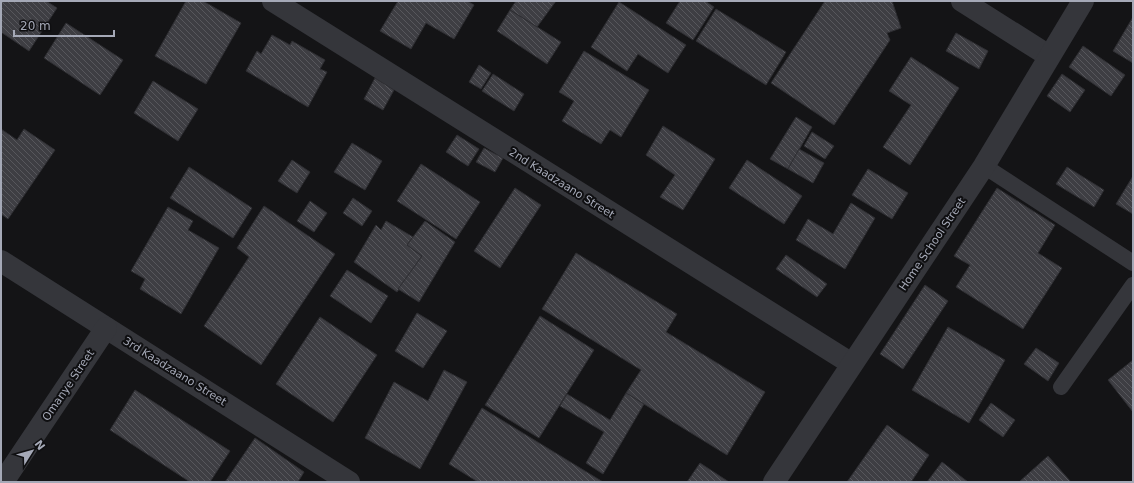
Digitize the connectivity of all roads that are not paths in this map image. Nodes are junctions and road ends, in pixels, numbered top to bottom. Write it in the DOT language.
graph roads {
  1 [pos="272,1"];
  2 [pos="962,1"];
  3 [pos="1083,1"];
  4 [pos="1049,56"];
  5 [pos="984,166"];
  6 [pos="1,261"];
  7 [pos="1133,263"];
  8 [pos="1133,285"];
  9 [pos="106,328"];
  10 [pos="852,364"];
  11 [pos="1061,387"];
  12 [pos="3,482"];
  13 [pos="349,482"];
  14 [pos="774,482"];
  1 -- 10 [label="street, 2nd Kaadzaano Street"];
  2 -- 4 [label="street"];
  3 -- 4 [label="street, Home School Street"];
  4 -- 5 [label="street, Home School Street"];
  5 -- 7 [label="lane"];
  5 -- 10 [label="street, Home School Street"];
  6 -- 9 [label="street, 3rd Kaadzaano Street"];
  8 -- 11 [label="lane"];
  9 -- 12 [label="street, Omanye Street"];
  9 -- 13 [label="street, 3rd Kaadzaano Street"];
  10 -- 14 [label="street, Home School Street"];
}
